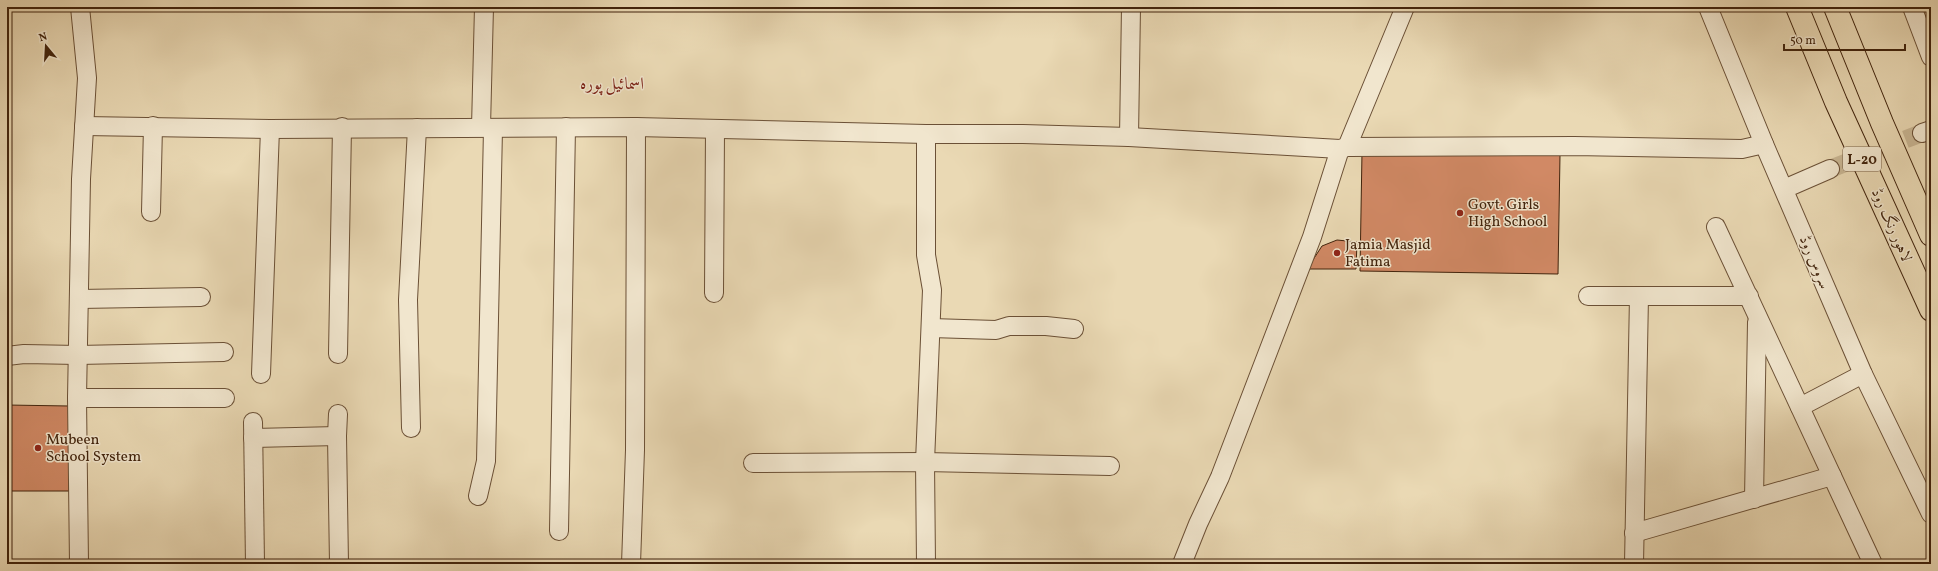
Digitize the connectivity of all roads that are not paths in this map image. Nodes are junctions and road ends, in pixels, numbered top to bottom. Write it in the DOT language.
graph roads {
  1 [pos="80,7"];
  2 [pos="484,7"];
  3 [pos="1131,7"];
  4 [pos="1405,7"];
  5 [pos="1708,7"];
  6 [pos="1797,7"];
  7 [pos="1835,7"];
  8 [pos="1912,7"];
  9 [pos="1931,57"];
  10 [pos="84,126"];
  11 [pos="153,126"];
  12 [pos="342,127"];
  13 [pos="566,127"];
  14 [pos="636,127"];
  15 [pos="417,128"];
  16 [pos="487,128"];
  17 [pos="270,129"];
  18 [pos="715,130"];
  19 [pos="926,134"];
  20 [pos="1129,137"];
  21 [pos="1764,144"];
  22 [pos="1343,148"];
  23 [pos="1830,170"];
  24 [pos="1784,189"];
  25 [pos="151,212"];
  26 [pos="1716,227"];
  27 [pos="1931,235"];
  28 [pos="714,293"];
  29 [pos="1588,296"];
  30 [pos="1639,296"];
  31 [pos="1749,296"];
  32 [pos="201,297"];
  33 [pos="79,299"];
  34 [pos="1931,310"];
  35 [pos="1757,317"];
  36 [pos="931,328"];
  37 [pos="1074,329"];
  38 [pos="224,352"];
  39 [pos="338,354"];
  40 [pos="78,355"];
  41 [pos="7,356"];
  42 [pos="261,374"];
  43 [pos="1863,374"];
  44 [pos="77,398"];
  45 [pos="225,398"];
  46 [pos="1800,407"];
  47 [pos="338,414"];
  48 [pos="411,428"];
  49 [pos="337,436"];
  50 [pos="925,462"];
  51 [pos="753,463"];
  52 [pos="1110,466"];
  53 [pos="1832,476"];
  54 [pos="478,496"];
  55 [pos="1754,499"];
  56 [pos="1931,514"];
  57 [pos="559,531"];
  58 [pos="1634,533"];
  59 [pos="79,564"];
  60 [pos="255,564"];
  61 [pos="339,564"];
  62 [pos="631,564"];
  63 [pos="926,564"];
  64 [pos="1182,564"];
  65 [pos="1634,564"];
  66 [pos="1873,564"];
  1 -- 10 [label="street"];
  2 -- 16 [label="street"];
  3 -- 20 [label="street"];
  4 -- 22 [label="street"];
  5 -- 21 [label="street, سروس روڈ"];
  6 -- 34 [label="highway, لاہور رنگ روڈ / L-20"];
  7 -- 27 [label="highway, L-20"];
  8 -- 9 [label="street"];
  10 -- 11 [label="street"];
  10 -- 33 [label="street"];
  11 -- 17 [label="street"];
  11 -- 25 [label="street"];
  12 -- 15 [label="street"];
  12 -- 17 [label="street"];
  12 -- 39 [label="street"];
  13 -- 14 [label="street"];
  13 -- 16 [label="street"];
  13 -- 57 [label="street"];
  14 -- 18 [label="street"];
  14 -- 62 [label="street"];
  15 -- 16 [label="street"];
  15 -- 48 [label="street"];
  16 -- 54 [label="street"];
  17 -- 42 [label="street"];
  18 -- 19 [label="street"];
  18 -- 28 [label="street"];
  19 -- 20 [label="street"];
  19 -- 36 [label="street"];
  20 -- 22 [label="street"];
  21 -- 22 [label="street"];
  21 -- 24 [label="street, سروس روڈ"];
  22 -- 64 [label="street"];
  23 -- 24 [label="street"];
  24 -- 43 [label="street, سروس روڈ"];
  26 -- 31 [label="street"];
  29 -- 30 [label="street"];
  30 -- 31 [label="street"];
  30 -- 58 [label="street"];
  31 -- 35 [label="street"];
  32 -- 33 [label="street"];
  33 -- 40 [label="street"];
  35 -- 46 [label="street"];
  35 -- 55 [label="street"];
  36 -- 37 [label="street"];
  36 -- 50 [label="street"];
  38 -- 40 [label="street"];
  40 -- 41 [label="street"];
  40 -- 44 [label="street"];
  43 -- 46 [label="street"];
  43 -- 56 [label="street, سروس روڈ"];
  44 -- 45 [label="street"];
  44 -- 59 [label="street"];
  46 -- 53 [label="street"];
  47 -- 49 [label="street"];
  49 -- 60 [label="street"];
  49 -- 61 [label="street"];
  50 -- 51 [label="street"];
  50 -- 52 [label="street"];
  50 -- 63 [label="street"];
  53 -- 55 [label="street"];
  53 -- 66 [label="street"];
  55 -- 58 [label="street"];
  58 -- 65 [label="street"];
}
